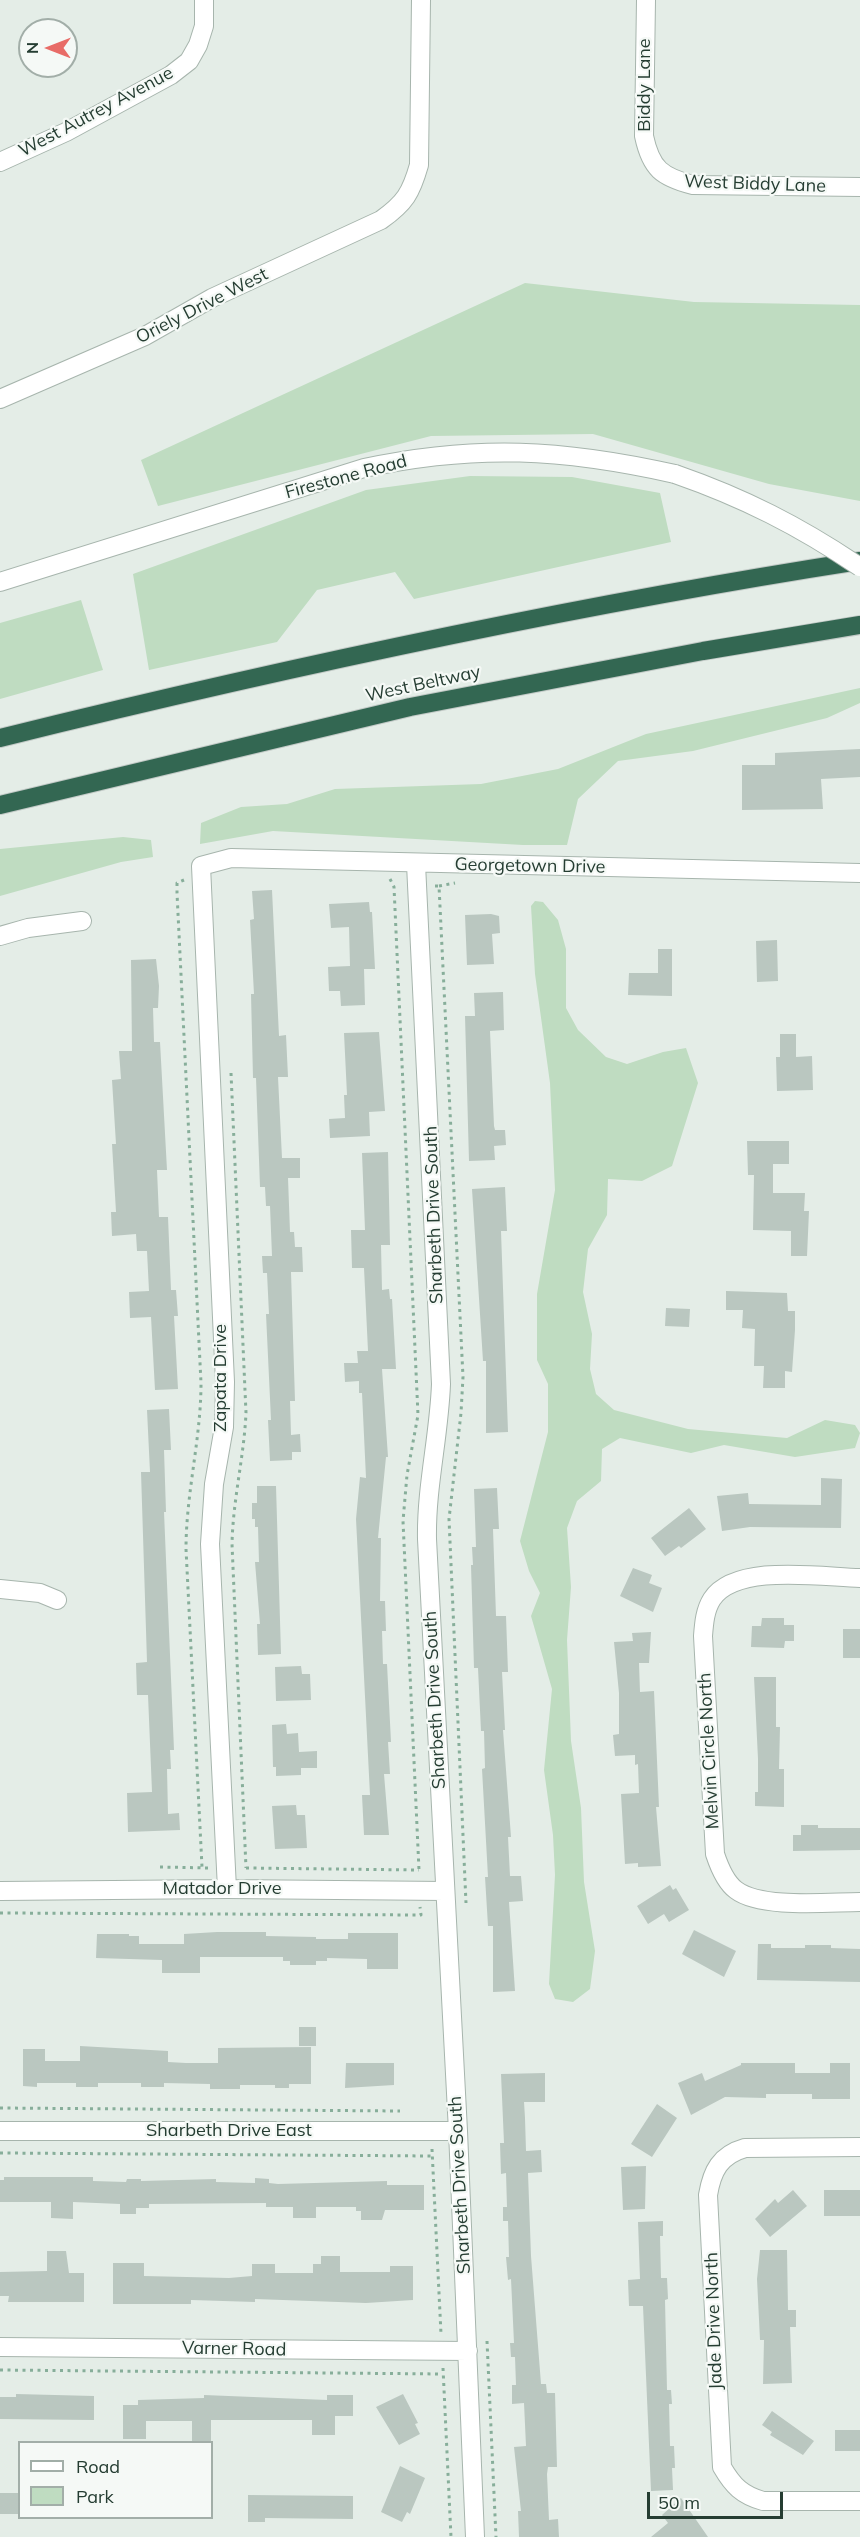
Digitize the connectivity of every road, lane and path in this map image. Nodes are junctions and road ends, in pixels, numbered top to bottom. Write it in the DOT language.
graph roads {
  1 [pos="204,0"];
  2 [pos="421,0"];
  3 [pos="646,0"];
  4 [pos="0,162"];
  5 [pos="655,167"];
  6 [pos="860,187"];
  7 [pos="0,399"];
  8 [pos="860,561"];
  9 [pos="860,567"];
  10 [pos="0,582"];
  11 [pos="860,625"];
  12 [pos="0,738"];
  13 [pos="0,805"];
  14 [pos="416,864"];
  15 [pos="201,873"];
  16 [pos="860,873"];
  17 [pos="382,875"];
  18 [pos="393,883"];
  19 [pos="402,883"];
  20 [pos="430,886"];
  21 [pos="82,921"];
  22 [pos="0,936"];
  23 [pos="860,1578"];
  24 [pos="0,1589"];
  25 [pos="57,1600"];
  26 [pos="202,1867"];
  27 [pos="419,1869"];
  28 [pos="227,1889"];
  29 [pos="0,1891"];
  30 [pos="444,1891"];
  31 [pos="860,1902"];
  32 [pos="466,1908"];
  33 [pos="0,2108"];
  34 [pos="405,2111"];
  35 [pos="0,2131"];
  36 [pos="458,2131"];
  37 [pos="430,2132"];
  38 [pos="860,2146"];
  39 [pos="0,2153"];
  40 [pos="433,2156"];
  41 [pos="486,2337"];
  42 [pos="0,2347"];
  43 [pos="442,2351"];
  44 [pos="468,2351"];
  45 [pos="0,2370"];
  46 [pos="443,2374"];
  47 [pos="860,2501"];
  48 [pos="451,2537"];
  49 [pos="475,2537"];
  50 [pos="496,2537"];
  1 -- 4 [label="street, West Autrey Avenue"];
  2 -- 7 [label="street, Oriely Drive West"];
  3 -- 5 [label="street, Biddy Lane"];
  5 -- 6 [label="street, West Biddy Lane"];
  8 -- 12 [label="highway"];
  9 -- 10 [label="street, Firestone Road, bridge"];
  11 -- 13 [label="highway, West Beltway"];
  14 -- 15 [label="street, Georgetown Drive"];
  14 -- 16 [label="street, Georgetown Drive"];
  14 -- 30 [label="street, Sharbeth Drive South"];
  15 -- 26 [label="path"];
  15 -- 28 [label="street, Zapata Drive"];
  17 -- 18 [label="path"];
  18 -- 19 [label="path"];
  18 -- 27 [label="path"];
  20 -- 32 [label="path"];
  21 -- 22 [label="street"];
  23 -- 31 [label="street, Melvin Circle North"];
  24 -- 25 [label="street"];
  28 -- 29 [label="street, Matador Drive"];
  28 -- 30 [label="street, Matador Drive"];
  30 -- 36 [label="street, Sharbeth Drive South"];
  33 -- 34 [label="path"];
  35 -- 37 [label="street, Sharbeth Drive East"];
  36 -- 37 [label="street, Sharbeth Drive East"];
  36 -- 44 [label="street, Sharbeth Drive South"];
  37 -- 40 [label="path"];
  38 -- 47 [label="street, Jade Drive North"];
  39 -- 40 [label="path"];
  40 -- 43 [label="path"];
  41 -- 50 [label="path"];
  42 -- 43 [label="street, Varner Road"];
  43 -- 44 [label="street, Varner Road"];
  43 -- 46 [label="path"];
  44 -- 49 [label="street, Sharbeth Drive South"];
  45 -- 46 [label="path"];
  46 -- 48 [label="path"];
}
